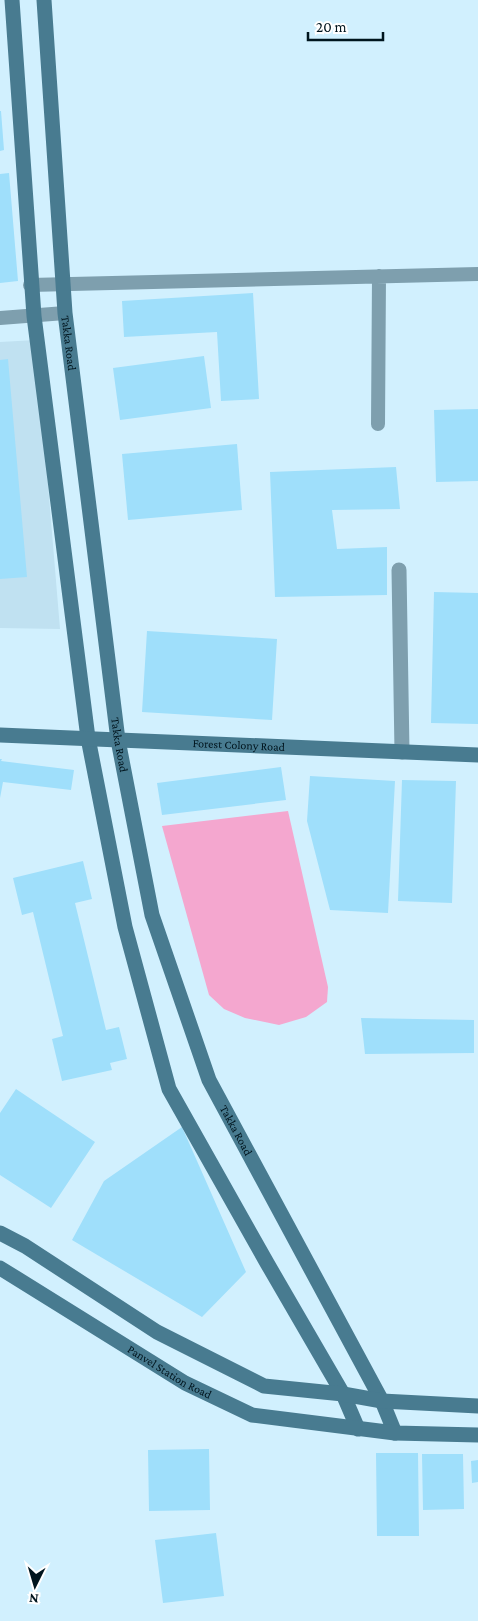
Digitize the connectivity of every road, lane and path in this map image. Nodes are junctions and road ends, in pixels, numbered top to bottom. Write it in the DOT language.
graph roads {
  1 [pos="12,0"];
  2 [pos="44,0"];
  3 [pos="478,274"];
  4 [pos="379,276"];
  5 [pos="62,284"];
  6 [pos="30,285"];
  7 [pos="64,314"];
  8 [pos="34,316"];
  9 [pos="0,318"];
  10 [pos="378,424"];
  11 [pos="399,570"];
  12 [pos="0,735"];
  13 [pos="88,738"];
  14 [pos="118,740"];
  15 [pos="402,752"];
  16 [pos="478,755"];
  17 [pos="0,1233"];
  18 [pos="0,1268"];
  19 [pos="343,1394"];
  20 [pos="382,1401"];
  21 [pos="478,1406"];
  22 [pos="358,1429"];
  23 [pos="396,1433"];
  24 [pos="478,1435"];
  1 -- 6 [label="street"];
  2 -- 5 [label="street, Takka Road"];
  3 -- 4 [label="lane"];
  4 -- 5 [label="lane"];
  4 -- 10 [label="lane"];
  5 -- 6 [label="lane"];
  5 -- 7 [label="street, Takka Road"];
  6 -- 8 [label="street"];
  7 -- 8 [label="lane"];
  7 -- 14 [label="street, Takka Road"];
  8 -- 9 [label="lane"];
  8 -- 13 [label="street"];
  11 -- 15 [label="street"];
  12 -- 13 [label="street, Forest Colony Road"];
  13 -- 14 [label="street, Forest Colony Road"];
  13 -- 19 [label="street"];
  14 -- 15 [label="street, Forest Colony Road"];
  14 -- 20 [label="street, Takka Road"];
  15 -- 16 [label="street, Forest Colony Road"];
  17 -- 19 [label="street"];
  18 -- 22 [label="street, Panvel Station Road"];
  19 -- 20 [label="street"];
  19 -- 22 [label="street"];
  20 -- 21 [label="street"];
  20 -- 23 [label="street, Takka Road"];
  22 -- 23 [label="street, Panvel Station Road"];
  23 -- 24 [label="street, Panvel Station Road"];
}
